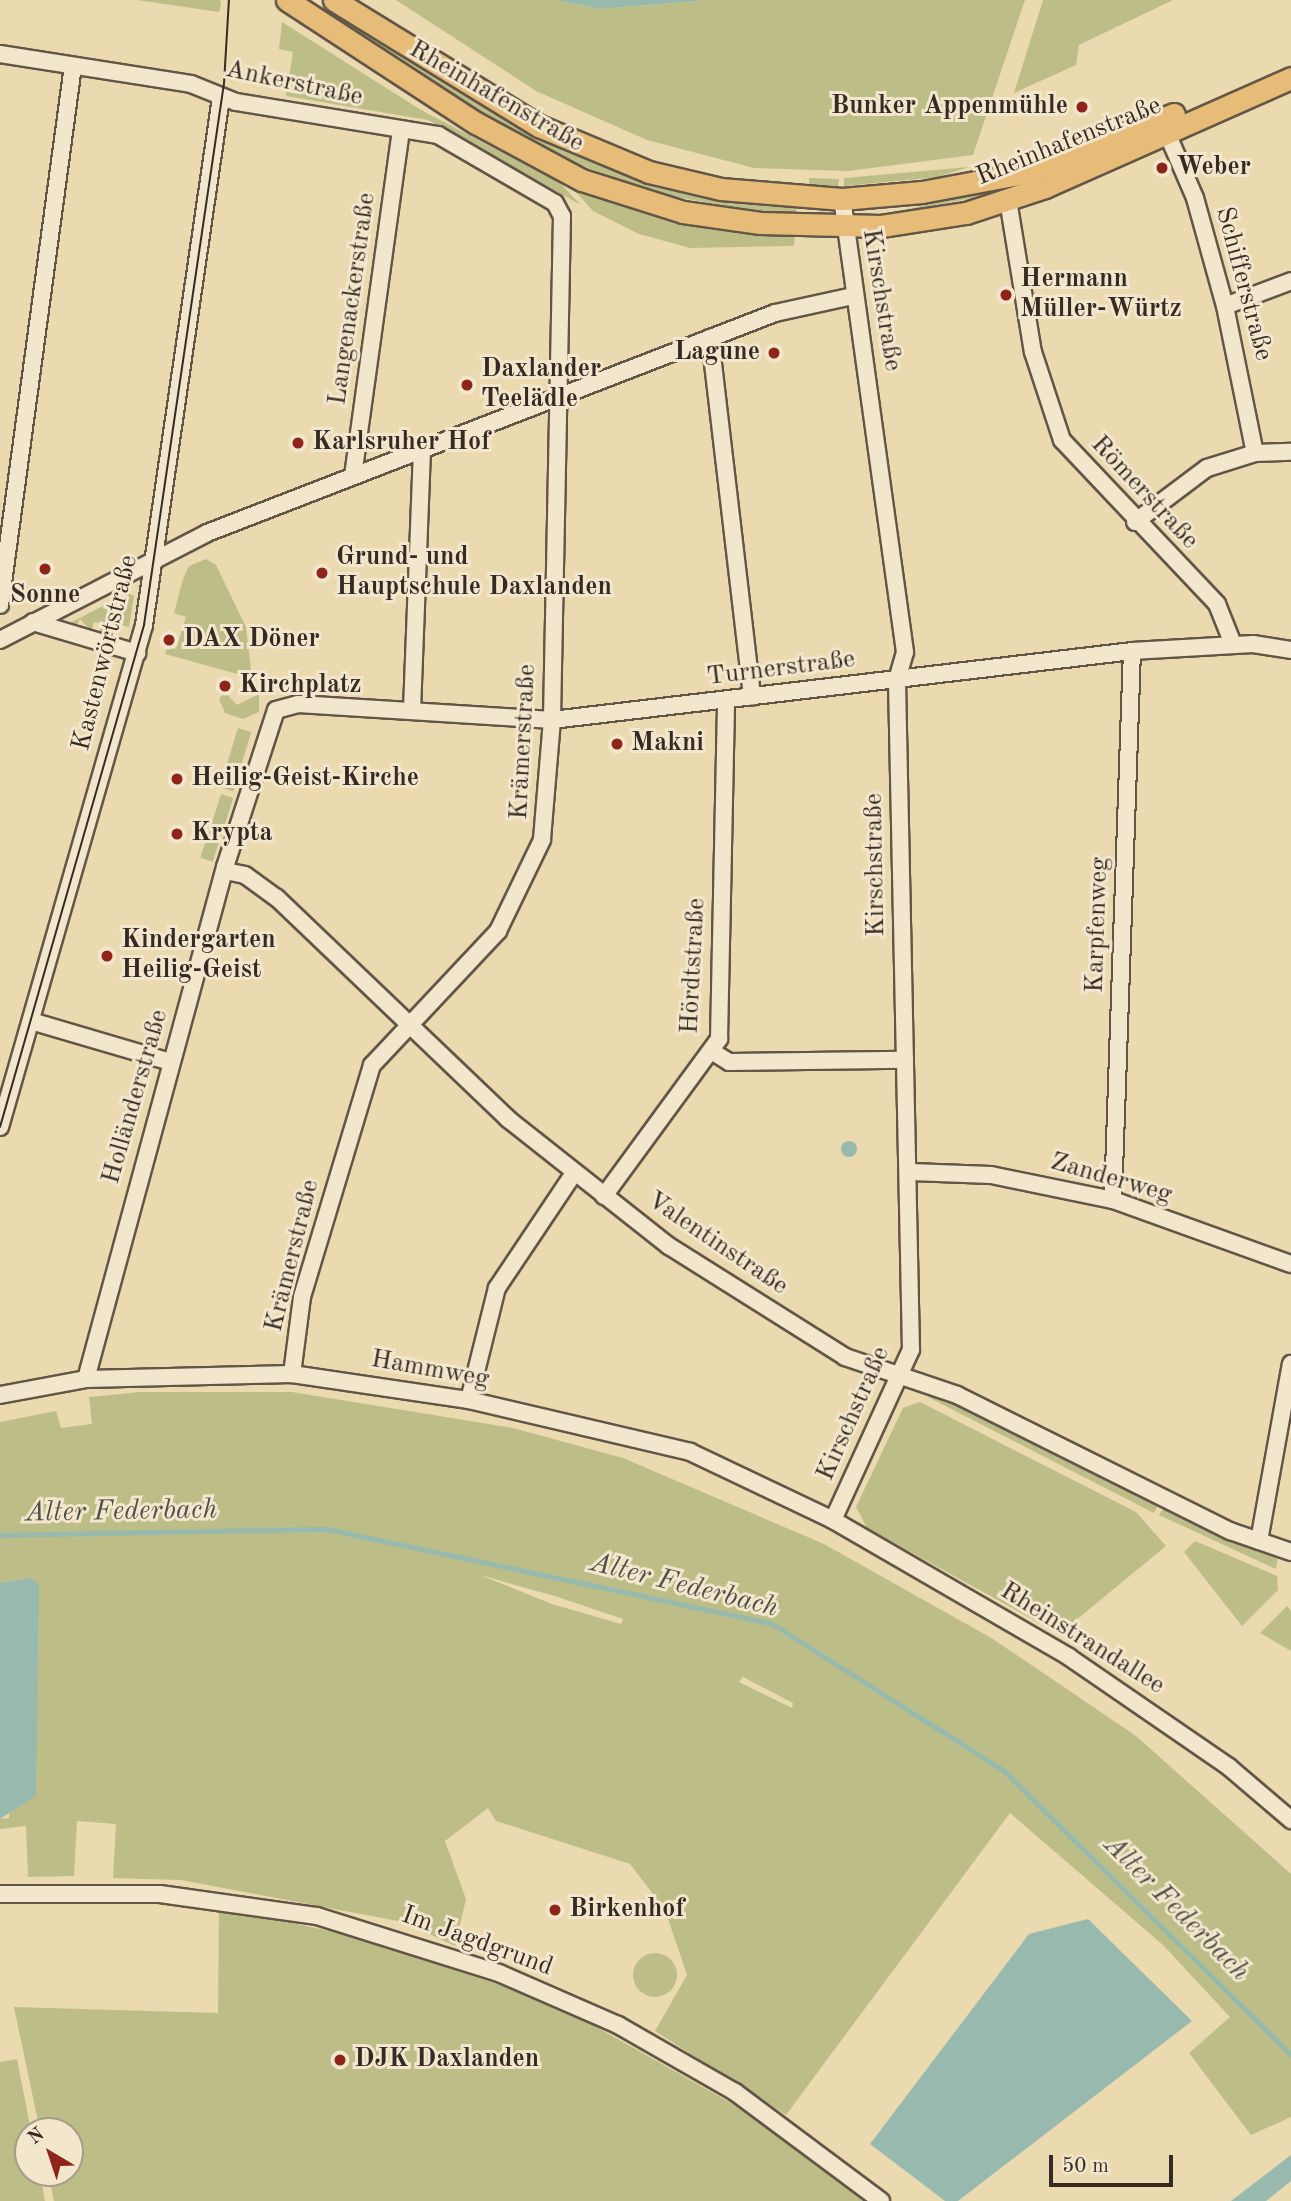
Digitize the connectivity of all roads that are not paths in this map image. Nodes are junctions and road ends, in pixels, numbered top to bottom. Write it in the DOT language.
graph roads {
  1 [pos="287,0"];
  2 [pos="334,0"];
  3 [pos="0,54"];
  4 [pos="1291,62"];
  5 [pos="73,66"];
  6 [pos="1291,78"];
  7 [pos="221,98"];
  8 [pos="401,130"];
  9 [pos="1167,133"];
  10 [pos="842,199"];
  11 [pos="1008,200"];
  12 [pos="560,209"];
  13 [pos="843,226"];
  14 [pos="1291,281"];
  15 [pos="853,296"];
  16 [pos="1225,306"];
  17 [pos="710,338"];
  18 [pos="559,395"];
  19 [pos="422,449"];
  20 [pos="1291,452"];
  21 [pos="1255,453"];
  22 [pos="353,476"];
  23 [pos="1135,523"];
  24 [pos="156,558"];
  25 [pos="0,605"];
  26 [pos="33,622"];
  27 [pos="0,640"];
  28 [pos="1233,644"];
  29 [pos="1291,650"];
  30 [pos="1132,651"];
  31 [pos="137,653"];
  32 [pos="897,680"];
  33 [pos="752,697"];
  34 [pos="726,700"];
  35 [pos="276,710"];
  36 [pos="412,710"];
  37 [pos="552,720"];
  38 [pos="225,871"];
  39 [pos="31,1021"];
  40 [pos="409,1022"];
  41 [pos="713,1052"];
  42 [pos="905,1060"];
  43 [pos="170,1062"];
  44 [pos="0,1127"];
  45 [pos="911,1172"];
  46 [pos="574,1174"];
  47 [pos="604,1196"];
  48 [pos="1113,1200"];
  49 [pos="1291,1264"];
  50 [pos="1291,1364"];
  51 [pos="292,1374"];
  52 [pos="86,1379"];
  53 [pos="902,1380"];
  54 [pos="0,1395"];
  55 [pos="469,1400"];
  56 [pos="833,1520"];
  57 [pos="1259,1541"];
  58 [pos="1291,1552"];
  59 [pos="1291,1820"];
  60 [pos="0,1894"];
  61 [pos="881,2201"];
  1 -- 13 [label="main road, Rheinhafenstraße"];
  2 -- 10 [label="main road, Rheinhafenstraße"];
  3 -- 5 [label="street, Ankerstraße"];
  4 -- 10 [label="main road, Rheinhafenstraße"];
  5 -- 7 [label="street, Ankerstraße"];
  5 -- 25 [label="street"];
  6 -- 9 [label="main road, Rheinhafenstraße"];
  7 -- 8 [label="street, Ankerstraße"];
  7 -- 24 [label="street, Kastenwörtstraße"];
  8 -- 12 [label="street, Ankerstraße"];
  8 -- 22 [label="street, Langenackerstraße"];
  9 -- 11 [label="main road, Rheinhafenstraße"];
  9 -- 16 [label="street, Schifferstraße"];
  10 -- 13 [label="street, Kirschstraße"];
  11 -- 13 [label="main road, Rheinhafenstraße"];
  11 -- 23 [label="street, Römerstraße"];
  12 -- 18 [label="street, Krämerstraße"];
  13 -- 15 [label="street, Kirschstraße"];
  14 -- 16 [label="street"];
  15 -- 17 [label="street"];
  15 -- 32 [label="street, Kirschstraße"];
  16 -- 21 [label="street, Schifferstraße"];
  17 -- 18 [label="street"];
  17 -- 33 [label="street"];
  18 -- 19 [label="street"];
  18 -- 37 [label="street, Krämerstraße"];
  19 -- 22 [label="street"];
  19 -- 36 [label="street"];
  20 -- 21 [label="street"];
  21 -- 23 [label="street"];
  22 -- 24 [label="street"];
  23 -- 28 [label="street, Römerstraße"];
  24 -- 26 [label="street"];
  24 -- 31 [label="street, Kastenwörtstraße"];
  26 -- 27 [label="street"];
  26 -- 31 [label="street"];
  28 -- 29 [label="street, Turnerstraße"];
  28 -- 30 [label="street, Turnerstraße"];
  30 -- 32 [label="street, Turnerstraße"];
  30 -- 48 [label="street, Karpfenweg"];
  31 -- 39 [label="street, Kastenwörtstraße"];
  32 -- 33 [label="street, Turnerstraße"];
  32 -- 42 [label="street, Kirschstraße"];
  33 -- 34 [label="street, Turnerstraße"];
  34 -- 37 [label="street, Turnerstraße"];
  34 -- 41 [label="street, Hördtstraße"];
  35 -- 36 [label="street, Turnerstraße"];
  35 -- 38 [label="street, Holländerstraße"];
  36 -- 37 [label="street, Turnerstraße"];
  37 -- 40 [label="street, Krämerstraße"];
  38 -- 40 [label="street, Valentinstraße"];
  38 -- 43 [label="street, Holländerstraße"];
  39 -- 43 [label="street"];
  39 -- 44 [label="street, Kastenwörtstraße"];
  40 -- 46 [label="street, Valentinstraße"];
  40 -- 51 [label="street, Krämerstraße"];
  41 -- 42 [label="street"];
  41 -- 47 [label="street, Hördtstraße"];
  42 -- 45 [label="street, Kirschstraße"];
  43 -- 52 [label="street, Holländerstraße"];
  45 -- 48 [label="street, Zanderweg"];
  45 -- 53 [label="street, Kirschstraße"];
  46 -- 47 [label="street, Valentinstraße"];
  46 -- 55 [label="street"];
  47 -- 53 [label="street, Valentinstraße"];
  48 -- 49 [label="street, Zanderweg"];
  50 -- 57 [label="street"];
  51 -- 52 [label="street, Hammweg"];
  51 -- 55 [label="street, Hammweg"];
  52 -- 54 [label="street, Hammweg"];
  53 -- 56 [label="street, Kirschstraße"];
  53 -- 57 [label="street, Valentinstraße"];
  55 -- 56 [label="street, Hammweg"];
  56 -- 59 [label="street, Rheinstrandallee"];
  57 -- 58 [label="street, Valentinstraße"];
  60 -- 61 [label="street, Im Jagdgrund"];
}
